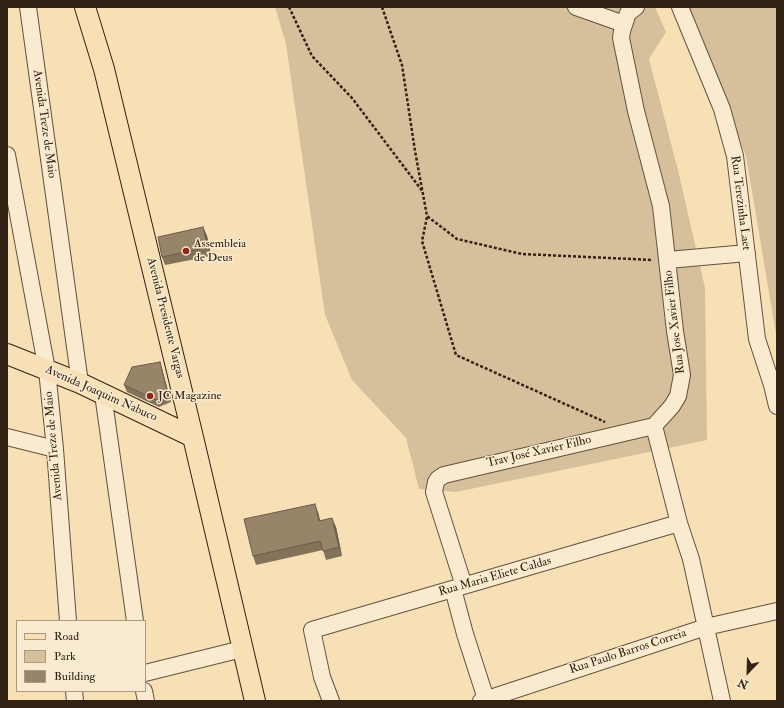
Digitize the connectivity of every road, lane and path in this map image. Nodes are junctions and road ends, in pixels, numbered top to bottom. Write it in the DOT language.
graph roads {
  1 [pos="28,7"];
  2 [pos="85,7"];
  3 [pos="289,7"];
  4 [pos="382,7"];
  5 [pos="576,7"];
  6 [pos="636,7"];
  7 [pos="680,7"];
  8 [pos="624,24"];
  9 [pos="7,155"];
  10 [pos="423,192"];
  11 [pos="428,216"];
  12 [pos="747,253"];
  13 [pos="668,260"];
  14 [pos="7,354"];
  15 [pos="47,370"];
  16 [pos="80,383"];
  17 [pos="775,385"];
  18 [pos="103,394"];
  19 [pos="777,406"];
  20 [pos="654,426"];
  21 [pos="627,432"];
  22 [pos="7,437"];
  23 [pos="193,437"];
  24 [pos="55,449"];
  25 [pos="679,523"];
  26 [pos="458,588"];
  27 [pos="777,611"];
  28 [pos="68,620"];
  29 [pos="135,620"];
  30 [pos="706,627"];
  31 [pos="242,649"];
  32 [pos="146,672"];
  33 [pos="484,700"];
  34 [pos="255,701"];
  35 [pos="331,701"];
  36 [pos="722,701"];
  1 -- 16 [label="street, Avenida Treze de Maio"];
  2 -- 23 [label="main road, Avenida Presidente Vargas"];
  3 -- 10 [label="path"];
  4 -- 10 [label="path"];
  5 -- 8 [label="street"];
  6 -- 8 [label="street, Rua Jose Xavier Filho"];
  7 -- 12 [label="street, Rua Terezinha Laet"];
  8 -- 13 [label="street, Rua Jose Xavier Filho"];
  9 -- 15 [label="street, Avenida Treze de Maio"];
  10 -- 11 [label="path"];
  11 -- 13 [label="path"];
  11 -- 21 [label="path"];
  12 -- 13 [label="street"];
  12 -- 17 [label="street, Rua Terezinha Laet"];
  13 -- 20 [label="street, Rua Jose Xavier Filho"];
  14 -- 15 [label="main road, Avenida Joaquim Nabuco"];
  15 -- 16 [label="main road, Avenida Joaquim Nabuco"];
  15 -- 24 [label="street, Avenida Treze de Maio"];
  16 -- 18 [label="main road, Avenida Joaquim Nabuco"];
  17 -- 19 [label="street, Rua Terezinha Laet"];
  18 -- 23 [label="main road, Avenida Joaquim Nabuco"];
  18 -- 29 [label="street"];
  20 -- 21 [label="street, Trav José Xavier Filho"];
  20 -- 25 [label="street"];
  21 -- 26 [label="street, Trav José Xavier Filho"];
  22 -- 24 [label="street"];
  23 -- 31 [label="main road, Avenida Presidente Vargas"];
  24 -- 28 [label="street, Avenida Treze de Maio"];
  25 -- 26 [label="street, Rua Maria Eliete Caldas"];
  25 -- 30 [label="street"];
  26 -- 33 [label="street"];
  26 -- 35 [label="street, Rua Maria Eliete Caldas"];
  27 -- 30 [label="street, Rua Paulo Barros Correia"];
  30 -- 33 [label="street, Rua Paulo Barros Correia"];
  30 -- 36 [label="street"];
  31 -- 32 [label="street"];
  31 -- 34 [label="main road, Avenida Presidente Vargas"];
}
